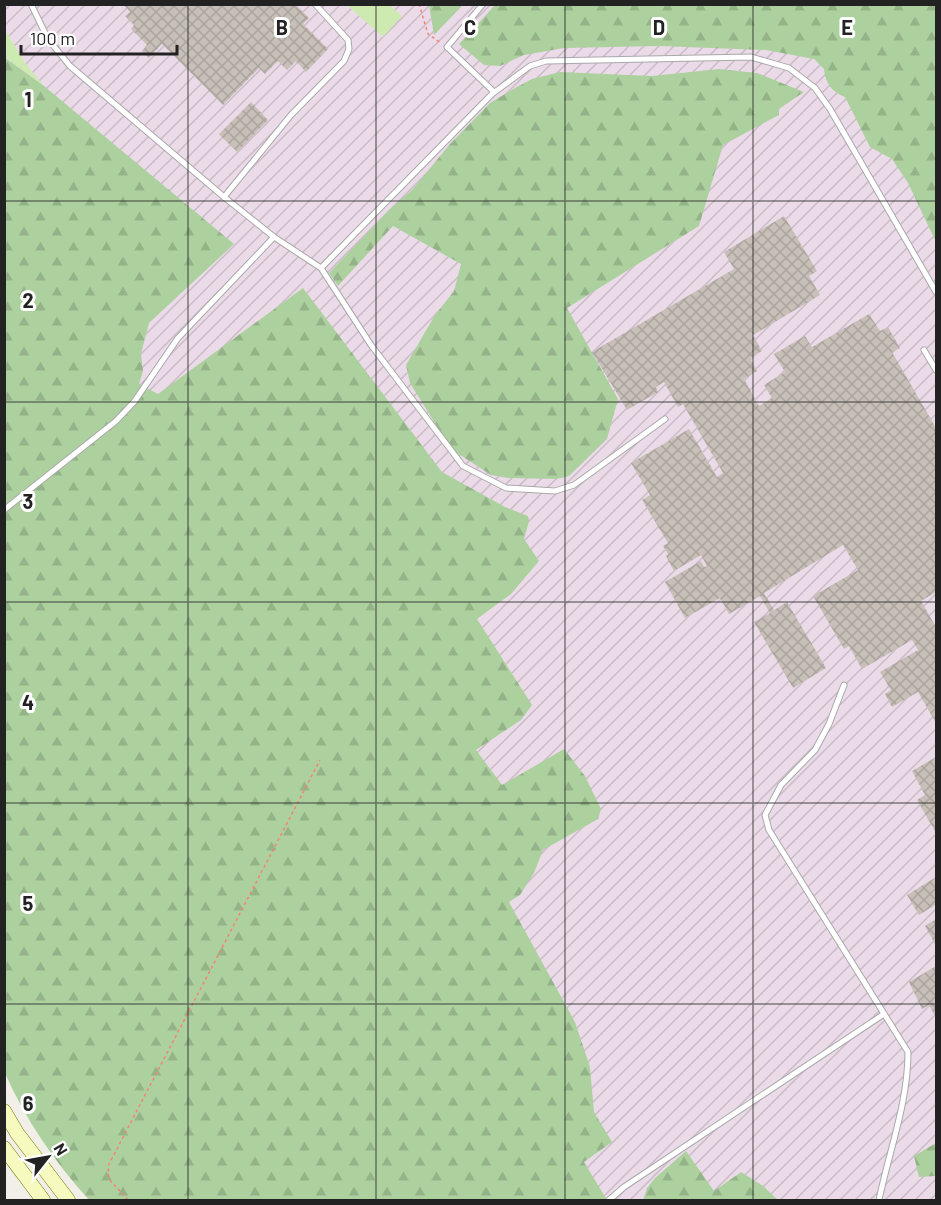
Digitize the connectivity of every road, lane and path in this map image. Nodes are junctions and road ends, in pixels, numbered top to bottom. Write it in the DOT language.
graph roads {
  1 [pos="31,4"];
  2 [pos="315,4"];
  3 [pos="419,4"];
  4 [pos="483,4"];
  5 [pos="447,47"];
  6 [pos="494,92"];
  7 [pos="224,197"];
  8 [pos="273,237"];
  9 [pos="321,268"];
  10 [pos="936,292"];
  11 [pos="924,350"];
  12 [pos="936,370"];
  13 [pos="665,419"];
  14 [pos="4,510"];
  15 [pos="844,685"];
  16 [pos="320,760"];
  17 [pos="884,1014"];
  18 [pos="4,1111"];
  19 [pos="5,1151"];
  20 [pos="43,1200"];
  21 [pos="68,1200"];
  22 [pos="128,1200"];
  23 [pos="609,1200"];
  24 [pos="879,1200"];
  1 -- 7 [label="lane"];
  2 -- 7 [label="lane"];
  3 -- 5 [label="path"];
  4 -- 5 [label="lane"];
  5 -- 6 [label="lane"];
  6 -- 9 [label="lane"];
  6 -- 10 [label="lane"];
  7 -- 8 [label="lane"];
  8 -- 9 [label="lane"];
  8 -- 14 [label="lane"];
  9 -- 13 [label="lane"];
  11 -- 12 [label="lane"];
  15 -- 17 [label="lane"];
  16 -- 22 [label="path"];
  17 -- 23 [label="lane"];
  17 -- 24 [label="lane"];
  18 -- 21 [label="main road"];
  19 -- 20 [label="main road"];
}
